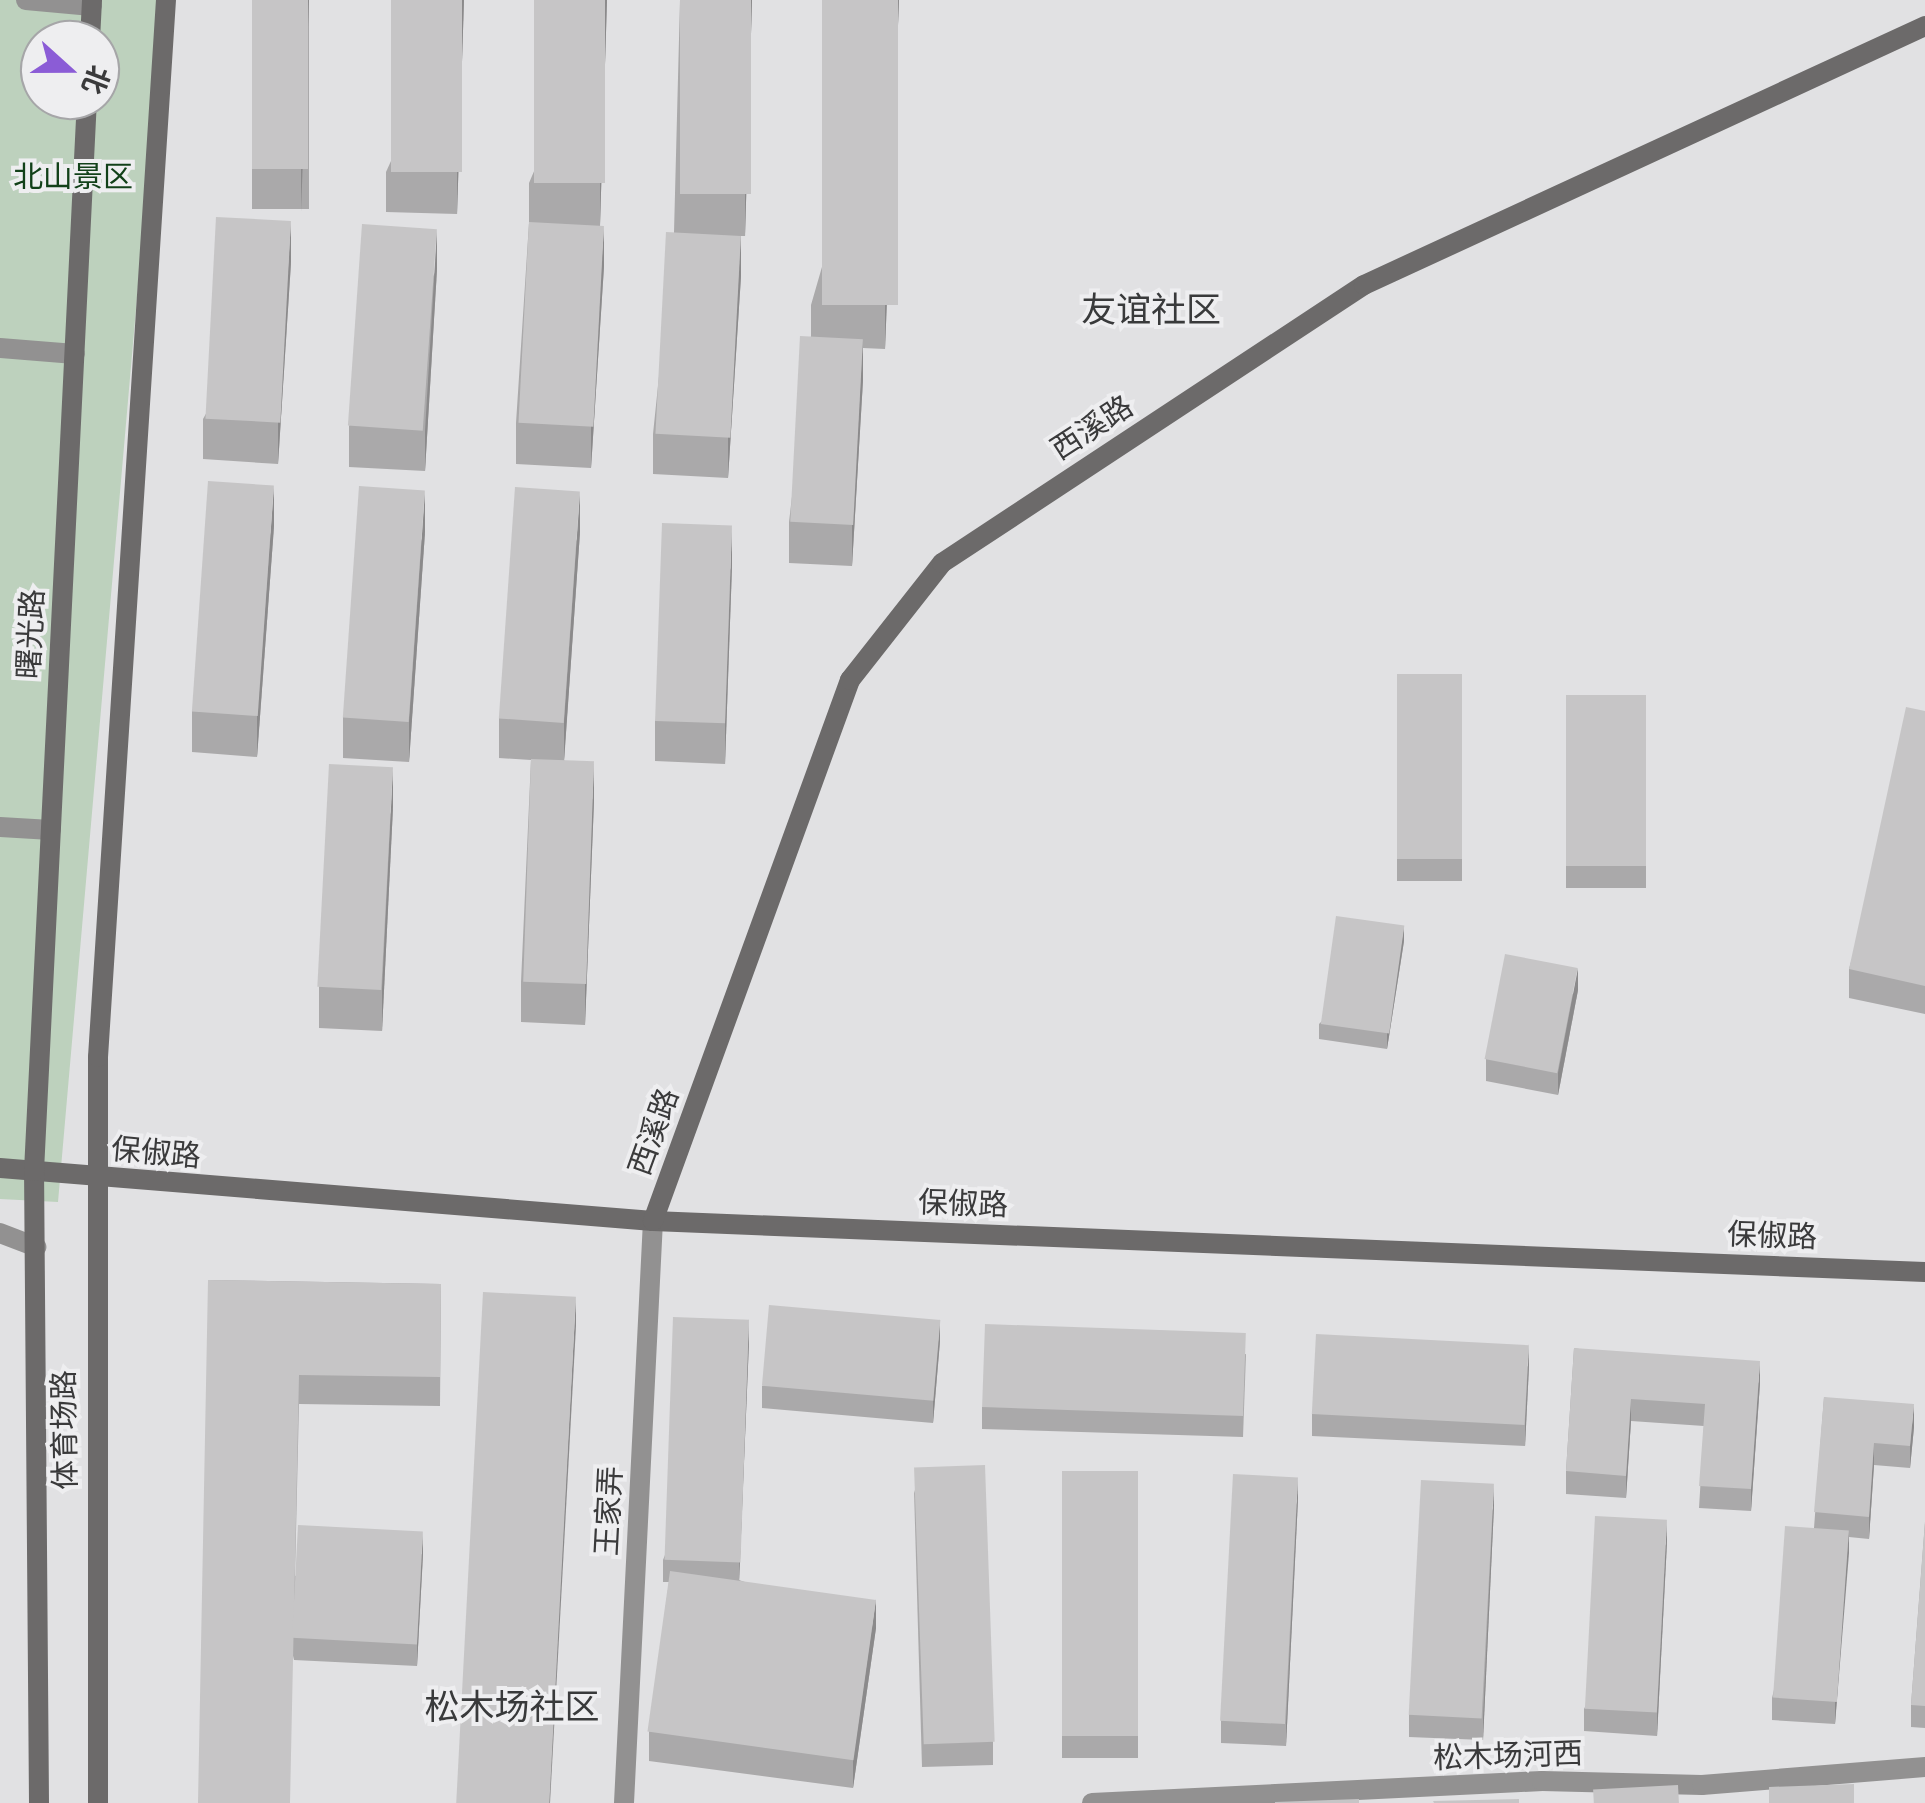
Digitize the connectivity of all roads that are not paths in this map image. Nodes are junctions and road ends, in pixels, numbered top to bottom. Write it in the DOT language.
graph roads {
  1 [pos="26,0"];
  2 [pos="166,0"];
  3 [pos="92,3"];
  4 [pos="1925,26"];
  5 [pos="86,120"];
  6 [pos="0,348"];
  7 [pos="75,354"];
  8 [pos="0,827"];
  9 [pos="51,830"];
  10 [pos="0,1168"];
  11 [pos="34,1170"];
  12 [pos="96,1178"];
  13 [pos="654,1222"];
  14 [pos="0,1233"];
  15 [pos="36,1247"];
  16 [pos="1925,1272"];
  17 [pos="1925,1767"];
  18 [pos="38,1803"];
  19 [pos="98,1803"];
  20 [pos="624,1803"];
  21 [pos="1092,1803"];
  1 -- 3 [label="street"];
  2 -- 12 [label="main road, 体育场路"];
  4 -- 13 [label="main road, 西溪路"];
  5 -- 7 [label="main road, 曙光路"];
  6 -- 7 [label="street"];
  7 -- 9 [label="main road, 曙光路"];
  8 -- 9 [label="street"];
  9 -- 11 [label="main road, 曙光路"];
  10 -- 11 [label="main road, 保俶路"];
  11 -- 12 [label="main road, 保俶路"];
  11 -- 15 [label="main road, 体育场路"];
  12 -- 13 [label="main road, 保俶路"];
  12 -- 19 [label="main road, 体育场路"];
  13 -- 16 [label="main road, 保俶路"];
  13 -- 20 [label="street, 王家弄"];
  14 -- 15 [label="street"];
  15 -- 18 [label="main road, 体育场路"];
  17 -- 21 [label="street, 松木场河西"];
}
